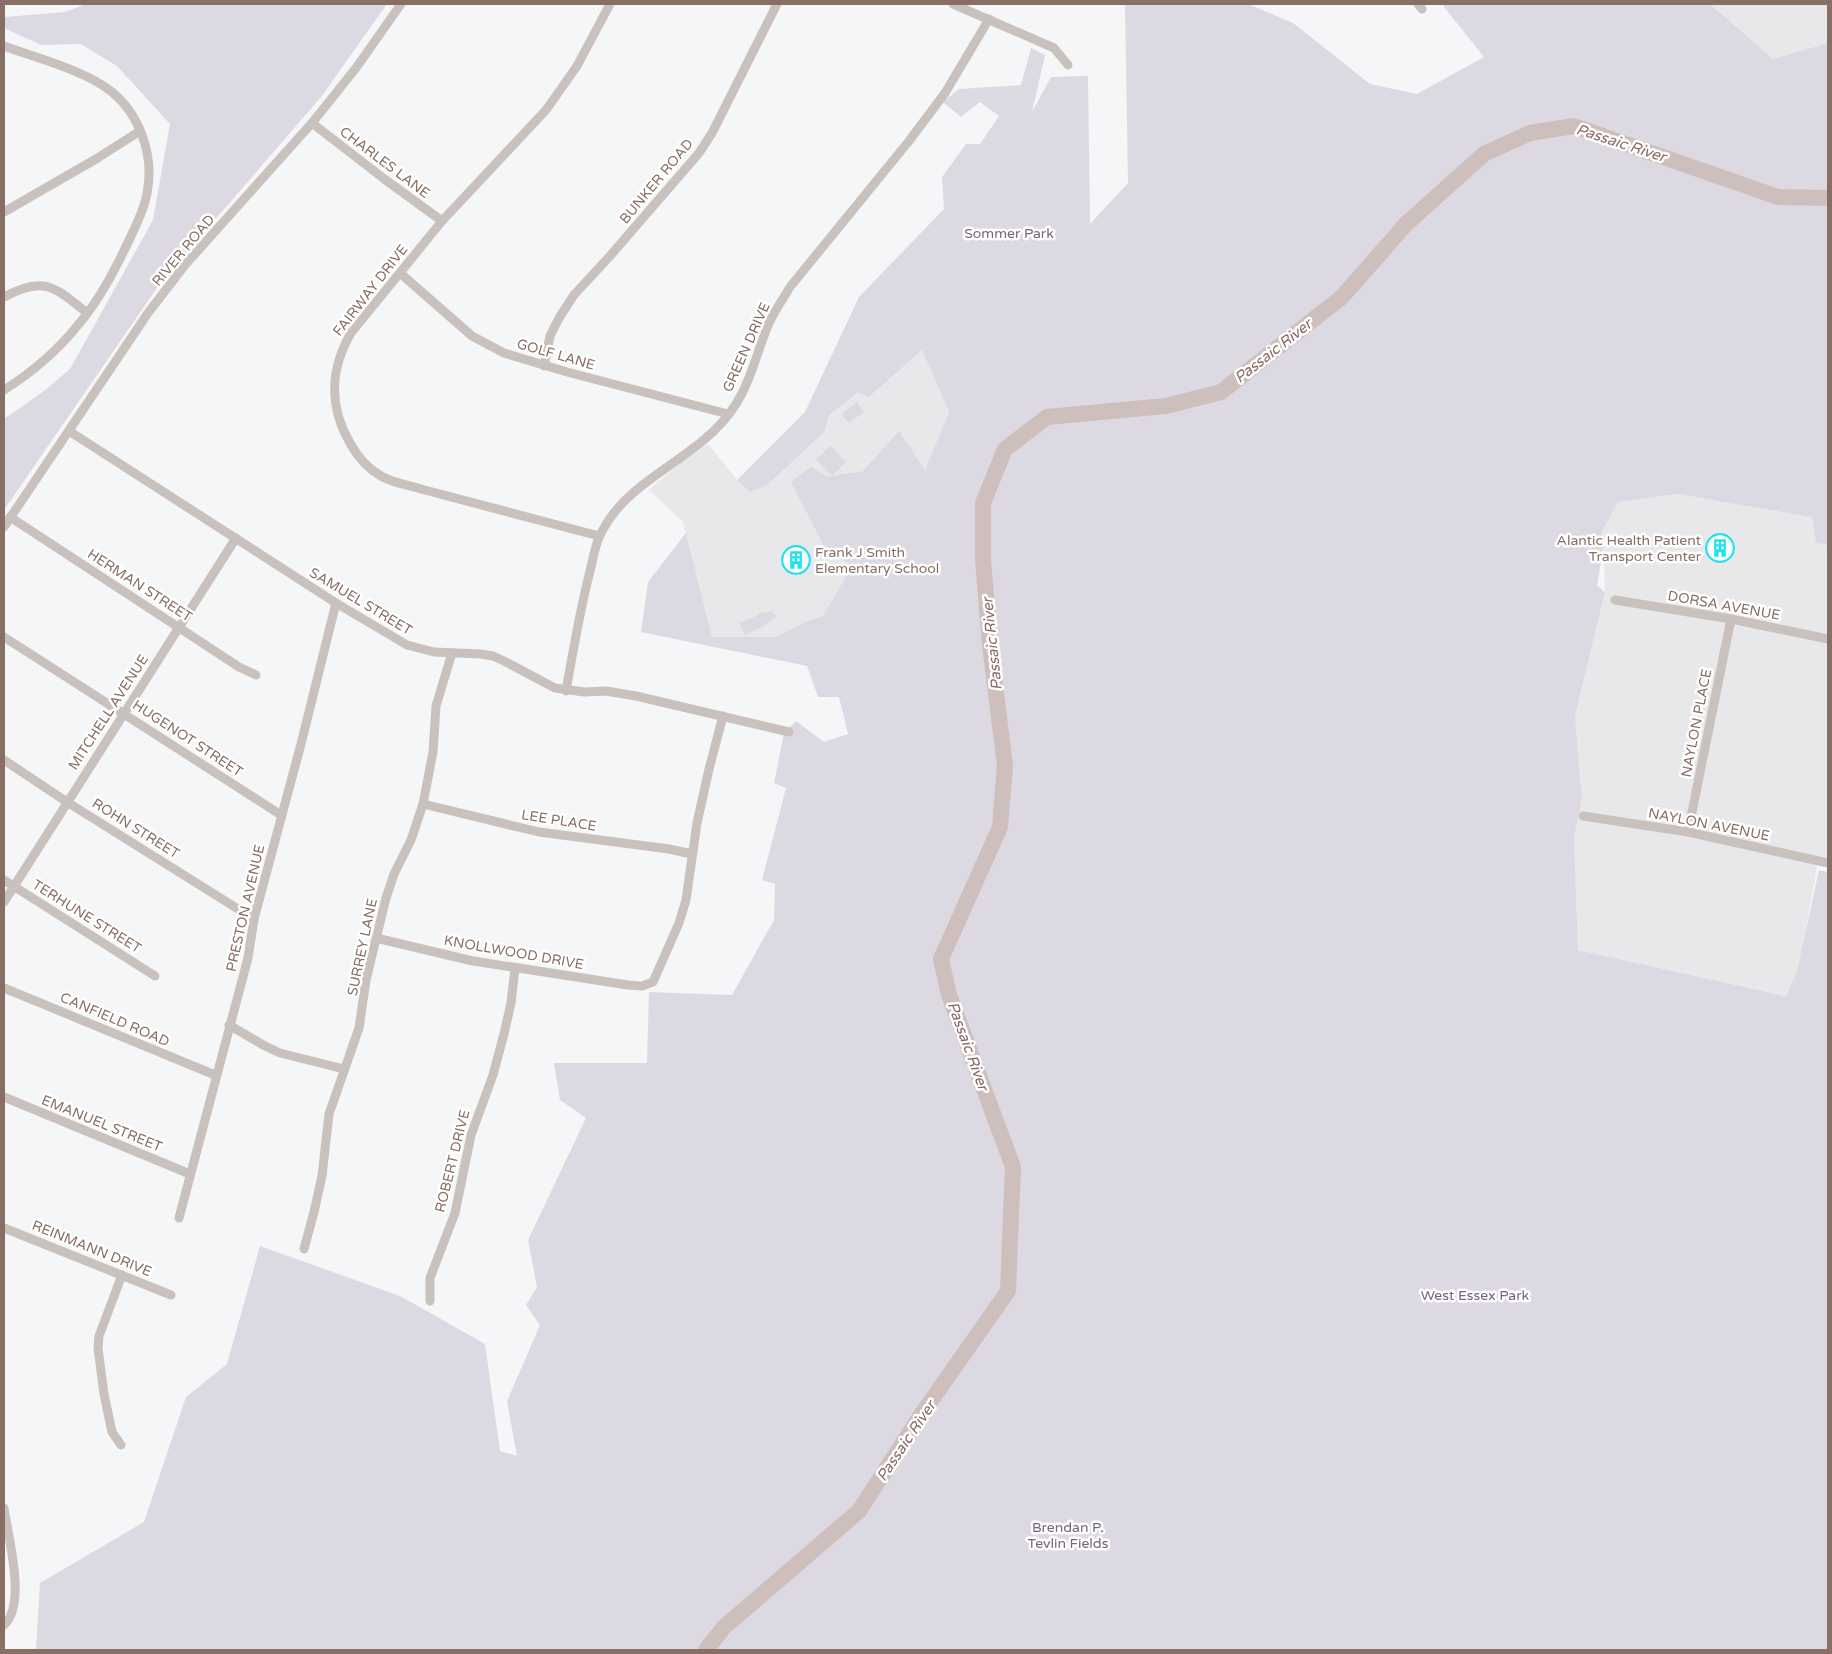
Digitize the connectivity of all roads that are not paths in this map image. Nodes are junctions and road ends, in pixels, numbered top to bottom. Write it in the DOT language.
graph roads {
  1 [pos="401,4"];
  2 [pos="610,4"];
  3 [pos="777,4"];
  4 [pos="954,4"];
  5 [pos="989,20"];
  6 [pos="4,46"];
  7 [pos="1068,64"];
  8 [pos="312,123"];
  9 [pos="140,131"];
  10 [pos="4,212"];
  11 [pos="442,221"];
  12 [pos="400,273"];
  13 [pos="4,297"];
  14 [pos="87,313"];
  15 [pos="544,366"];
  16 [pos="4,390"];
  17 [pos="728,414"];
  18 [pos="69,431"];
  19 [pos="10,517"];
  20 [pos="4,527"];
  21 [pos="600,536"];
  22 [pos="236,538"];
  23 [pos="1615,600"];
  24 [pos="336,603"];
  25 [pos="1731,619"];
  26 [pos="179,627"];
  27 [pos="4,637"];
  28 [pos="1828,639"];
  29 [pos="452,653"];
  30 [pos="256,676"];
  31 [pos="566,690"];
  32 [pos="124,713"];
  33 [pos="723,716"];
  34 [pos="789,732"];
  35 [pos="4,760"];
  36 [pos="68,802"];
  37 [pos="423,804"];
  38 [pos="281,815"];
  39 [pos="1583,816"];
  40 [pos="1688,832"];
  41 [pos="692,854"];
  42 [pos="1828,863"];
  43 [pos="4,880"];
  44 [pos="14,886"];
  45 [pos="4,902"];
  46 [pos="254,919"];
  47 [pos="376,938"];
  48 [pos="515,968"];
  49 [pos="156,976"];
  50 [pos="4,988"];
  51 [pos="229,1025"];
  52 [pos="344,1069"];
  53 [pos="215,1075"];
  54 [pos="4,1097"];
  55 [pos="190,1174"];
  56 [pos="179,1218"];
  57 [pos="4,1228"];
  58 [pos="304,1248"];
  59 [pos="122,1275"];
  60 [pos="170,1294"];
  61 [pos="430,1301"];
  62 [pos="121,1445"];
  63 [pos="4,1508"];
  64 [pos="4,1625"];
  1 -- 8 [label="street, RIVER ROAD"];
  2 -- 11 [label="street, FAIRWAY DRIVE"];
  3 -- 15 [label="street, BUNKER ROAD"];
  4 -- 5 [label="street"];
  5 -- 7 [label="street"];
  5 -- 17 [label="street, GREEN DRIVE"];
  6 -- 9 [label="street"];
  8 -- 11 [label="street, CHARLES LANE"];
  8 -- 18 [label="street, RIVER ROAD"];
  9 -- 10 [label="street"];
  9 -- 14 [label="street"];
  11 -- 12 [label="street, FAIRWAY DRIVE"];
  12 -- 15 [label="street, GOLF LANE"];
  12 -- 21 [label="street, FAIRWAY DRIVE"];
  13 -- 14 [label="street"];
  14 -- 16 [label="street"];
  15 -- 17 [label="street, GOLF LANE"];
  17 -- 21 [label="street, GREEN DRIVE"];
  18 -- 19 [label="street, RIVER ROAD"];
  18 -- 22 [label="street, SAMUEL STREET"];
  19 -- 20 [label="street, RIVER ROAD"];
  19 -- 26 [label="street, HERMAN STREET"];
  21 -- 31 [label="street, GREEN DRIVE"];
  22 -- 24 [label="street, SAMUEL STREET"];
  22 -- 26 [label="street, MITCHELL AVENUE"];
  23 -- 25 [label="street, DORSA AVENUE"];
  24 -- 29 [label="street, SAMUEL STREET"];
  24 -- 38 [label="street, PRESTON AVENUE"];
  25 -- 28 [label="street, DORSA AVENUE"];
  25 -- 40 [label="street, NAYLON PLACE"];
  26 -- 30 [label="street, HERMAN STREET"];
  26 -- 32 [label="street, MITCHELL AVENUE"];
  27 -- 32 [label="street, HUGENOT STREET"];
  29 -- 31 [label="street, SAMUEL STREET"];
  29 -- 37 [label="street, SURREY LANE"];
  31 -- 33 [label="street, SAMUEL STREET"];
  32 -- 36 [label="street, MITCHELL AVENUE"];
  32 -- 38 [label="street, HUGENOT STREET"];
  33 -- 34 [label="street, SAMUEL STREET"];
  33 -- 41 [label="street"];
  35 -- 36 [label="street, ROHN STREET"];
  36 -- 44 [label="street, MITCHELL AVENUE"];
  36 -- 46 [label="street, ROHN STREET"];
  37 -- 41 [label="street, LEE PLACE"];
  37 -- 47 [label="street, SURREY LANE"];
  38 -- 46 [label="street, PRESTON AVENUE"];
  39 -- 40 [label="street, NAYLON AVENUE"];
  40 -- 42 [label="street, NAYLON AVENUE"];
  41 -- 48 [label="street, KNOLLWOOD DRIVE"];
  43 -- 44 [label="street, TERHUNE STREET"];
  44 -- 45 [label="street, MITCHELL AVENUE"];
  44 -- 49 [label="street, TERHUNE STREET"];
  46 -- 51 [label="street, PRESTON AVENUE"];
  47 -- 48 [label="street, KNOLLWOOD DRIVE"];
  47 -- 52 [label="street, SURREY LANE"];
  48 -- 61 [label="street, ROBERT DRIVE"];
  50 -- 53 [label="street, CANFIELD ROAD"];
  51 -- 52 [label="street"];
  51 -- 53 [label="street, PRESTON AVENUE"];
  52 -- 58 [label="street, SURREY LANE"];
  53 -- 55 [label="street, PRESTON AVENUE"];
  54 -- 55 [label="street, EMANUEL STREET"];
  55 -- 56 [label="street, PRESTON AVENUE"];
  57 -- 59 [label="street, REINMANN DRIVE"];
  59 -- 60 [label="street, REINMANN DRIVE"];
  59 -- 62 [label="street"];
  63 -- 64 [label="street"];
}
